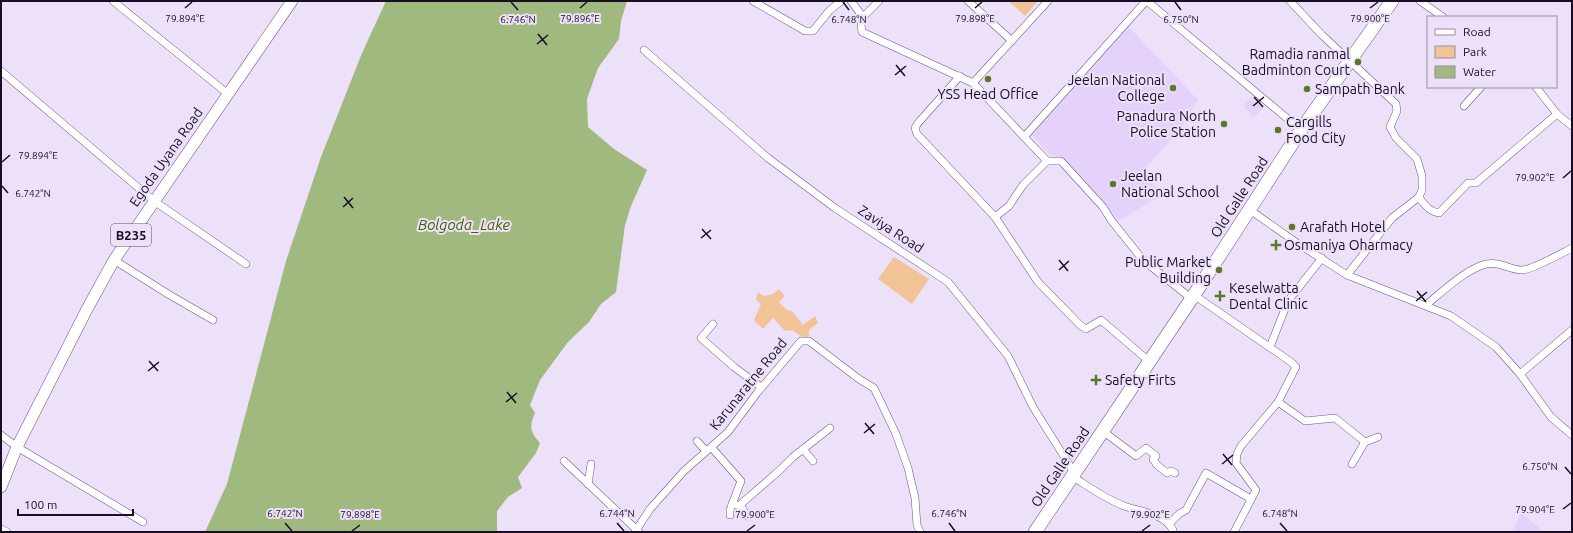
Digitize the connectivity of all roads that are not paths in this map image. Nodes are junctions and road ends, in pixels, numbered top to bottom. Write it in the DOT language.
graph roads {
  1 [pos="113,1"];
  2 [pos="753,1"];
  3 [pos="841,1"];
  4 [pos="852,1"];
  5 [pos="879,1"];
  6 [pos="968,1"];
  7 [pos="1048,1"];
  8 [pos="1147,1"];
  9 [pos="1290,1"];
  10 [pos="1392,1"];
  11 [pos="1420,1"];
  12 [pos="288,3"];
  13 [pos="1442,16"];
  14 [pos="863,17"];
  15 [pos="1012,41"];
  16 [pos="644,50"];
  17 [pos="1350,61"];
  18 [pos="1,72"];
  19 [pos="960,76"];
  20 [pos="973,83"];
  21 [pos="1480,88"];
  22 [pos="1537,88"];
  23 [pos="228,94"];
  24 [pos="1464,106"];
  25 [pos="1557,114"];
  26 [pos="1572,126"];
  27 [pos="1300,130"];
  28 [pos="1024,137"];
  29 [pos="1047,161"];
  30 [pos="1419,197"];
  31 [pos="154,201"];
  32 [pos="1250,210"];
  33 [pos="995,217"];
  34 [pos="1572,248"];
  35 [pos="1322,258"];
  36 [pos="114,260"];
  37 [pos="246,264"];
  38 [pos="1347,275"];
  39 [pos="1193,297"];
  40 [pos="1426,305"];
  41 [pos="213,320"];
  42 [pos="713,324"];
  43 [pos="1572,330"];
  44 [pos="1270,347"];
  45 [pos="1150,362"];
  46 [pos="1520,374"];
  47 [pos="761,387"];
  48 [pos="1278,402"];
  49 [pos="830,428"];
  50 [pos="1104,432"];
  51 [pos="1572,435"];
  52 [pos="1,436"];
  53 [pos="1378,436"];
  54 [pos="697,441"];
  55 [pos="1365,442"];
  56 [pos="17,447"];
  57 [pos="803,448"];
  58 [pos="709,450"];
  59 [pos="813,460"];
  60 [pos="564,461"];
  61 [pos="591,464"];
  62 [pos="1352,464"];
  63 [pos="1175,473"];
  64 [pos="1074,475"];
  65 [pos="588,484"];
  66 [pos="1,487"];
  67 [pos="1251,499"];
  68 [pos="732,504"];
  69 [pos="741,506"];
  70 [pos="730,515"];
  71 [pos="747,516"];
  72 [pos="143,522"];
  73 [pos="1170,523"];
  74 [pos="1,528"];
  75 [pos="636,531"];
  76 [pos="7,532"];
  77 [pos="920,532"];
  78 [pos="1035,532"];
  79 [pos="1173,532"];
  80 [pos="1234,532"];
  1 -- 23 [label="street"];
  2 -- 3 [label="street"];
  4 -- 14 [label="street"];
  5 -- 14 [label="street"];
  6 -- 15 [label="street"];
  7 -- 15 [label="street"];
  8 -- 27 [label="street"];
  8 -- 28 [label="street"];
  9 -- 17 [label="street"];
  10 -- 17 [label="highway, Old Galle Road"];
  11 -- 13 [label="street"];
  12 -- 23 [label="main road, Egoda Uyana Road / B235"];
  14 -- 19 [label="street"];
  15 -- 20 [label="street"];
  16 -- 64 [label="street, Zaviya Road"];
  17 -- 27 [label="highway, Old Galle Road"];
  17 -- 30 [label="street"];
  18 -- 31 [label="street"];
  19 -- 20 [label="street"];
  19 -- 33 [label="street"];
  20 -- 28 [label="street"];
  21 -- 24 [label="street"];
  22 -- 25 [label="street"];
  23 -- 31 [label="main road, Egoda Uyana Road / B235"];
  25 -- 26 [label="street"];
  25 -- 30 [label="street"];
  27 -- 32 [label="highway, Old Galle Road"];
  28 -- 29 [label="street"];
  29 -- 33 [label="street"];
  29 -- 39 [label="street"];
  30 -- 38 [label="street"];
  31 -- 36 [label="main road, Egoda Uyana Road / B235"];
  31 -- 37 [label="street"];
  32 -- 35 [label="street"];
  32 -- 39 [label="highway, Old Galle Road"];
  33 -- 45 [label="street"];
  34 -- 40 [label="street"];
  35 -- 38 [label="street"];
  35 -- 44 [label="street"];
  36 -- 41 [label="street"];
  36 -- 56 [label="main road, Egoda Uyana Road / B235"];
  38 -- 40 [label="street"];
  39 -- 44 [label="street"];
  39 -- 45 [label="highway, Old Galle Road"];
  40 -- 46 [label="street"];
  42 -- 47 [label="street"];
  43 -- 46 [label="street"];
  44 -- 48 [label="street"];
  45 -- 50 [label="highway, Old Galle Road"];
  46 -- 51 [label="street"];
  47 -- 58 [label="street, Karunaratne Road"];
  47 -- 77 [label="street, Karunaratne Road"];
  48 -- 55 [label="street"];
  48 -- 67 [label="street"];
  49 -- 57 [label="street"];
  50 -- 63 [label="street"];
  50 -- 64 [label="highway, Old Galle Road"];
  52 -- 56 [label="street"];
  53 -- 55 [label="street"];
  54 -- 58 [label="street"];
  55 -- 62 [label="street"];
  56 -- 66 [label="main road, Egoda Uyana Road / B235"];
  56 -- 72 [label="street"];
  57 -- 59 [label="street"];
  57 -- 69 [label="street"];
  58 -- 68 [label="street"];
  58 -- 75 [label="street, Karunaratne Road"];
  60 -- 65 [label="street"];
  61 -- 65 [label="street"];
  64 -- 73 [label="street"];
  64 -- 78 [label="highway, Old Galle Road"];
  65 -- 75 [label="street"];
  67 -- 73 [label="street"];
  67 -- 80 [label="street"];
  68 -- 69 [label="street"];
  68 -- 70 [label="street"];
  69 -- 71 [label="street"];
  73 -- 79 [label="street"];
  74 -- 76 [label="street"];
}
